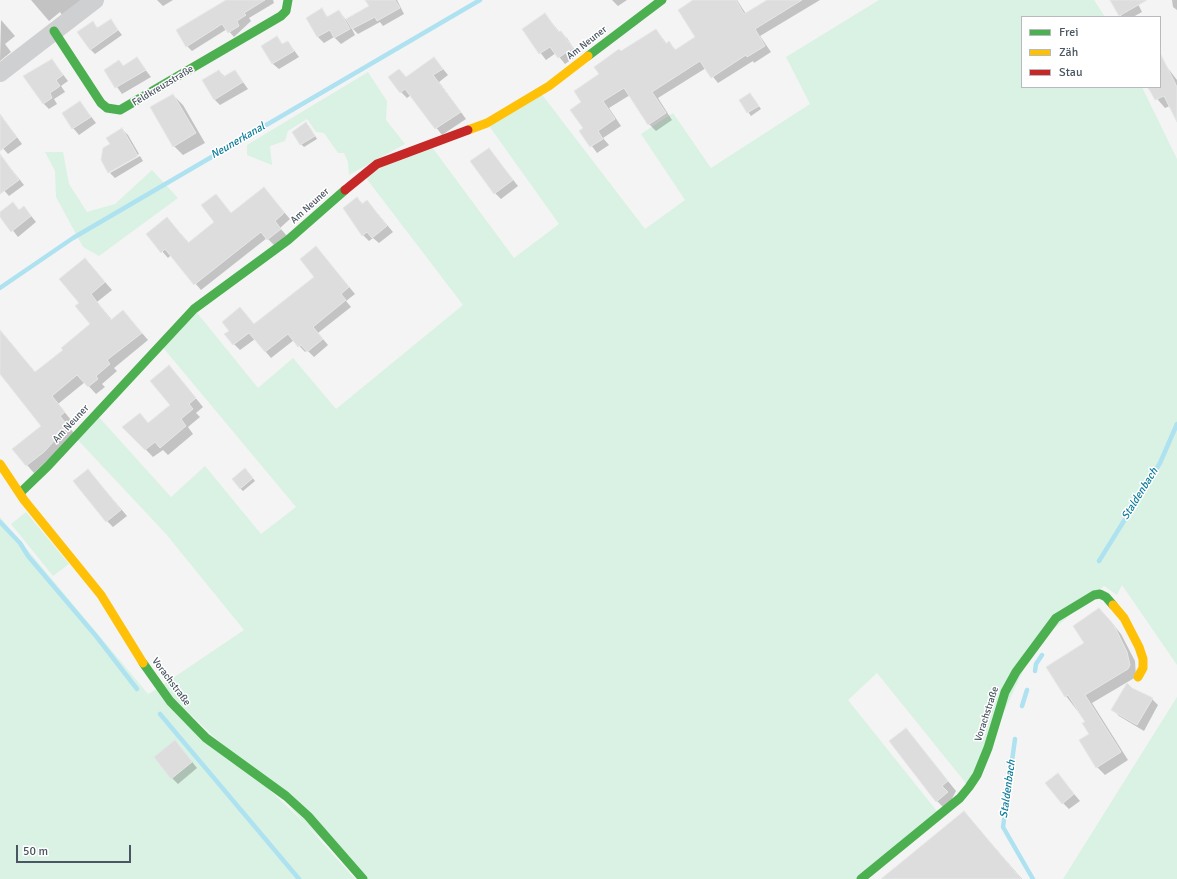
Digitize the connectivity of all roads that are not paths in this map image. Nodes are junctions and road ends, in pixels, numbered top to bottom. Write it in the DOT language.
graph roads {
  1 [pos="94,0"];
  2 [pos="288,0"];
  3 [pos="662,0"];
  4 [pos="54,31"];
  5 [pos="0,73"];
  6 [pos="0,464"];
  7 [pos="20,493"];
  8 [pos="1138,677"];
  9 [pos="363,879"];
  10 [pos="861,879"];
  1 -- 4 [label="street"];
  2 -- 4 [label="street, Feldkreuzstraße"];
  3 -- 7 [label="street, Am Neuner"];
  4 -- 5 [label="street"];
  6 -- 7 [label="street, Vorachstraße"];
  7 -- 9 [label="street, Vorachstraße"];
  8 -- 10 [label="street, Vorachstraße"];
}
